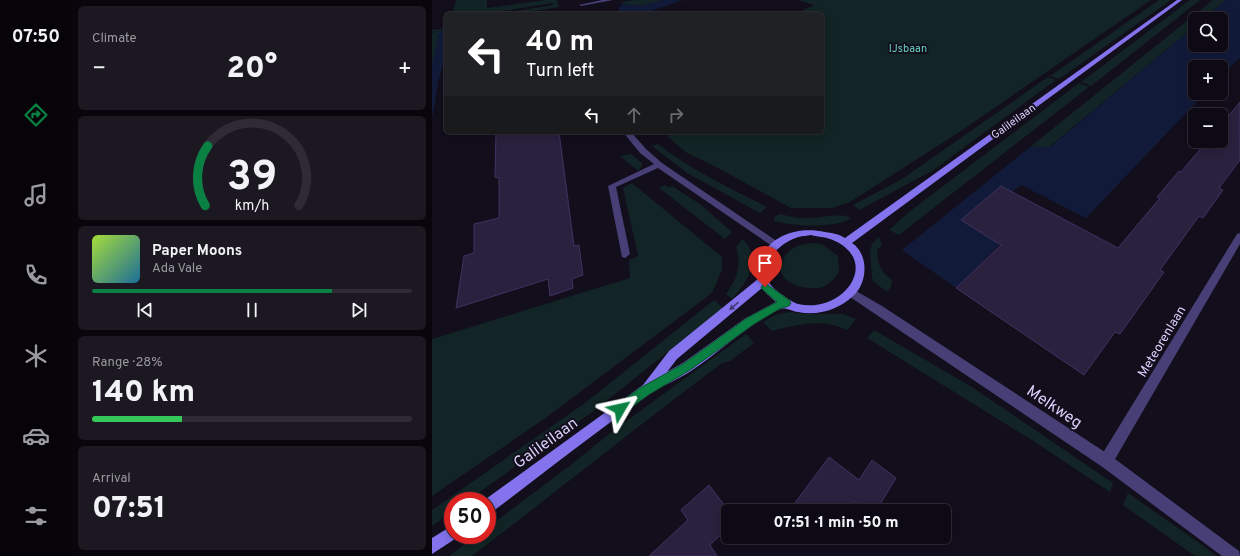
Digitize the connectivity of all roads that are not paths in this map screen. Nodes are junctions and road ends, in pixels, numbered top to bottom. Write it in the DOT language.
graph roads {
  1 [pos="611,0"];
  2 [pos="1180,0"];
  3 [pos="581,5"];
  4 [pos="629,134"];
  5 [pos="659,165"];
  6 [pos="1240,236"];
  7 [pos="847,242"];
  8 [pos="775,244"];
  9 [pos="625,254"];
  10 [pos="763,281"];
  11 [pos="851,292"];
  12 [pos="786,303"];
  13 [pos="644,392"];
  14 [pos="1106,461"];
  15 [pos="496,500"];
  16 [pos="444,538"];
  17 [pos="432,547"];
  18 [pos="1234,556"];
  1 -- 3 [label="street"];
  2 -- 7 [label="main road, Galileilaan"];
  4 -- 5 [label="street"];
  5 -- 8 [label="street"];
  5 -- 9 [label="street"];
  6 -- 14 [label="street, Meteorenlaan"];
  7 -- 8 [label="main road"];
  7 -- 11 [label="main road"];
  8 -- 10 [label="main road"];
  10 -- 12 [label="main road"];
  10 -- 13 [label="main road, Galileilaan, one-way"];
  11 -- 12 [label="main road"];
  11 -- 14 [label="street, Melkweg"];
  12 -- 13 [label="main road, Galileilaan"];
  13 -- 15 [label="main road, Galileilaan"];
  14 -- 18 [label="street, Melkweg"];
  16 -- 17 [label="main road"];
}
